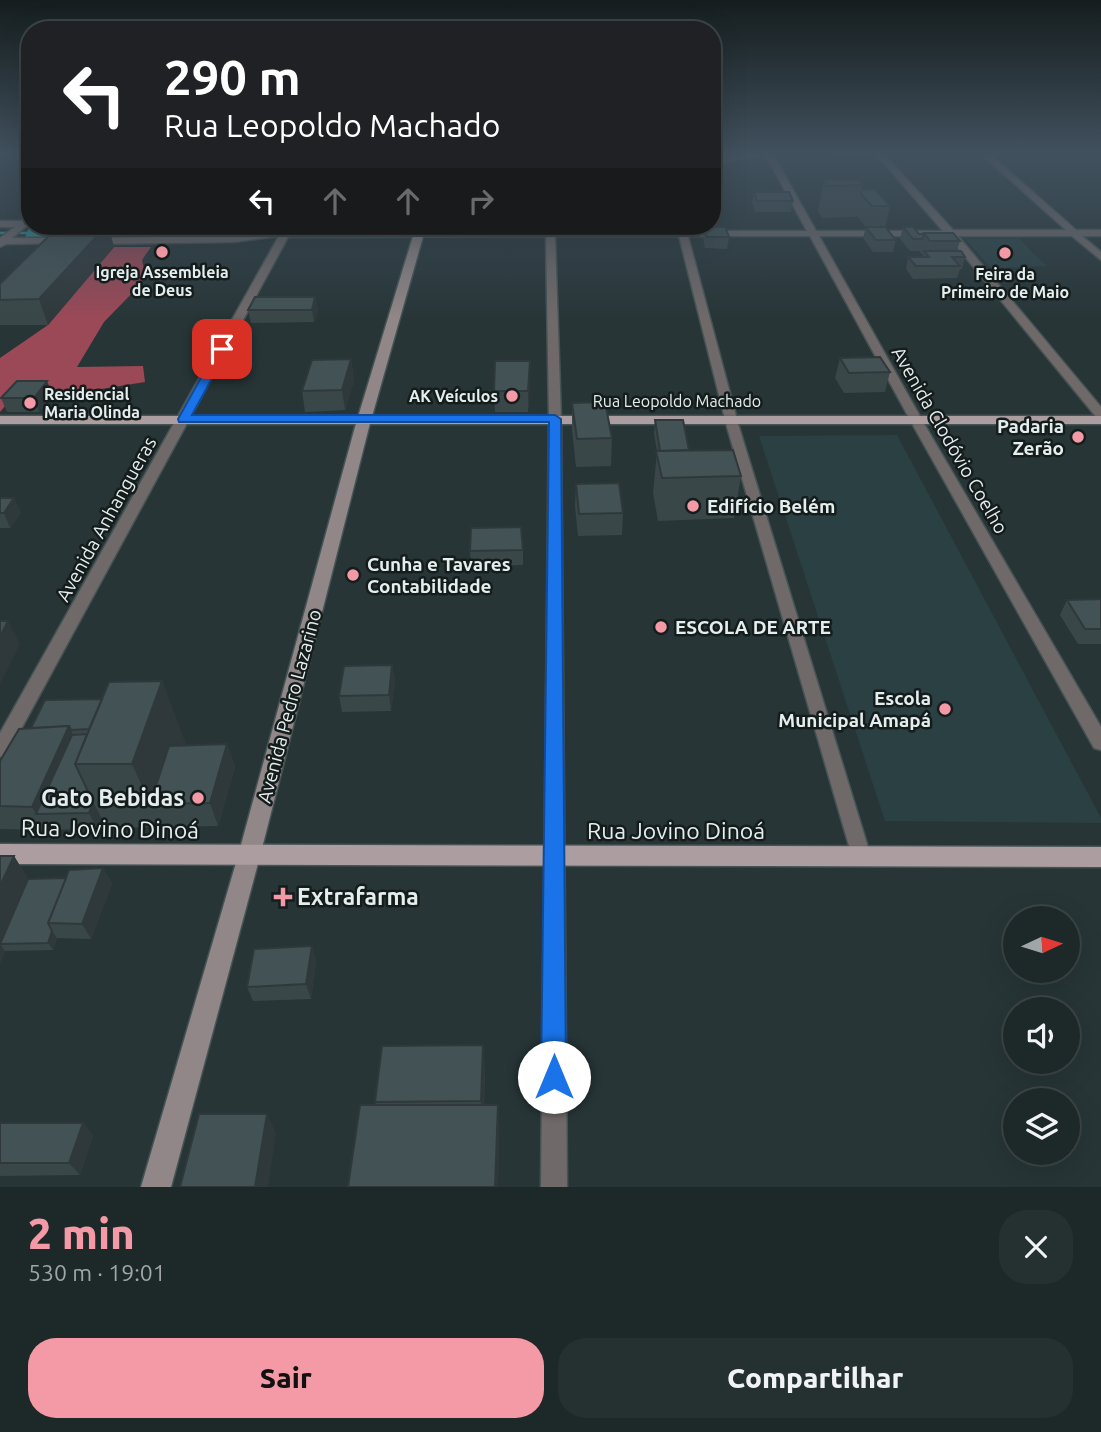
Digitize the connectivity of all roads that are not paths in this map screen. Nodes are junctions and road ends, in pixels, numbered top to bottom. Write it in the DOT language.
graph roads {
  1 [pos="799,209"];
  2 [pos="929,209"];
  3 [pos="1047,209"];
  4 [pos="1059,209"];
  5 [pos="0,224"];
  6 [pos="21,224"];
  7 [pos="21,227"];
  8 [pos="721,230"];
  9 [pos="812,233"];
  10 [pos="950,233"];
  11 [pos="1074,233"];
  12 [pos="1086,233"];
  13 [pos="1101,233"];
  14 [pos="260,235"];
  15 [pos="285,235"];
  16 [pos="418,235"];
  17 [pos="550,235"];
  18 [pos="684,235"];
  19 [pos="3,241"];
  20 [pos="70,241"];
  21 [pos="82,241"];
  22 [pos="1101,246"];
  23 [pos="1101,257"];
  24 [pos="1101,417"];
  25 [pos="184,419"];
  26 [pos="364,419"];
  27 [pos="555,419"];
  28 [pos="731,419"];
  29 [pos="0,420"];
  30 [pos="916,420"];
  31 [pos="1101,743"];
  32 [pos="0,750"];
  33 [pos="0,854"];
  34 [pos="249,856"];
  35 [pos="861,857"];
  36 [pos="1101,857"];
  37 [pos="553,858"];
  38 [pos="156,1187"];
  39 [pos="554,1187"];
  1 -- 9 [label="street, Avenida Clodóvio Coelho"];
  2 -- 10 [label="street"];
  3 -- 11 [label="street"];
  4 -- 12 [label="street"];
  5 -- 6 [label="street"];
  7 -- 19 [label="street"];
  8 -- 9 [label="street"];
  9 -- 10 [label="street"];
  9 -- 30 [label="street, Avenida Clodóvio Coelho"];
  10 -- 11 [label="street"];
  10 -- 24 [label="street"];
  11 -- 12 [label="street"];
  11 -- 23 [label="street"];
  12 -- 13 [label="street"];
  12 -- 22 [label="street"];
  14 -- 21 [label="street"];
  15 -- 25 [label="street, Avenida Anhangueras"];
  16 -- 26 [label="main road, Avenida Pedro Lazarino"];
  17 -- 27 [label="street"];
  18 -- 28 [label="street"];
  19 -- 20 [label="street"];
  24 -- 30 [label="main road, Rua Leopoldo Machado"];
  25 -- 26 [label="main road, Rua Leopoldo Machado"];
  25 -- 29 [label="main road, Rua Leopoldo Machado"];
  25 -- 32 [label="street, Avenida Anhangueras"];
  26 -- 27 [label="main road, Rua Leopoldo Machado"];
  26 -- 34 [label="main road, Avenida Pedro Lazarino"];
  27 -- 28 [label="main road, Rua Leopoldo Machado"];
  27 -- 37 [label="street"];
  28 -- 30 [label="main road, Rua Leopoldo Machado"];
  28 -- 35 [label="street"];
  30 -- 31 [label="street, Avenida Clodóvio Coelho"];
  33 -- 34 [label="main road, Rua Jovino Dinoá"];
  34 -- 37 [label="main road, Rua Jovino Dinoá"];
  34 -- 38 [label="main road, Avenida Pedro Lazarino"];
  35 -- 36 [label="main road, Rua Jovino Dinoá"];
  35 -- 37 [label="main road, Rua Jovino Dinoá"];
  37 -- 39 [label="street"];
}
